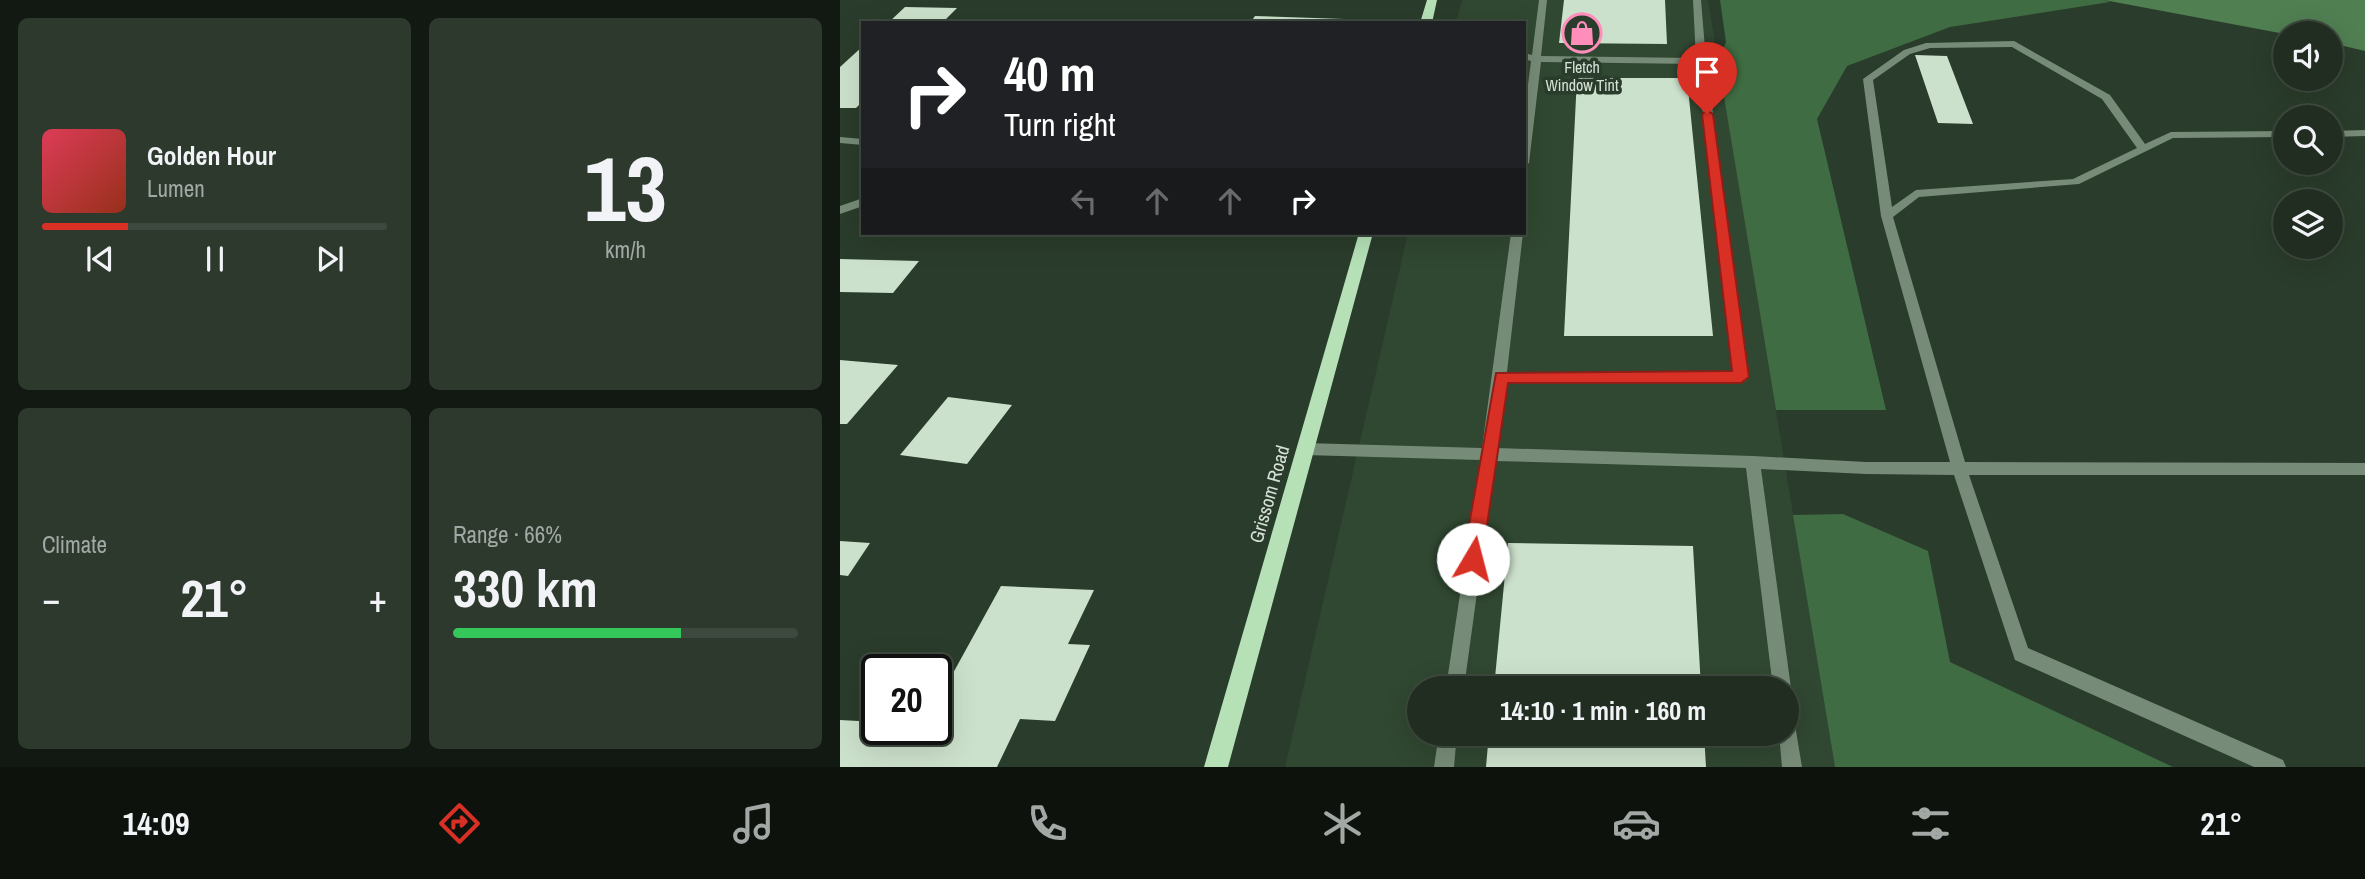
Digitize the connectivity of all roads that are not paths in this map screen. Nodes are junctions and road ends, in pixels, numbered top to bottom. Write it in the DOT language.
graph roads {
  1 [pos="1432,0"];
  2 [pos="1543,0"];
  3 [pos="1697,0"];
  4 [pos="1427,21"];
  5 [pos="1530,57"];
  6 [pos="1701,61"];
  7 [pos="1526,128"];
  8 [pos="2365,133"];
  9 [pos="2273,134"];
  10 [pos="2343,134"];
  11 [pos="840,141"];
  12 [pos="861,142"];
  13 [pos="2143,149"];
  14 [pos="861,203"];
  15 [pos="840,210"];
  16 [pos="1887,216"];
  17 [pos="1365,235"];
  18 [pos="1517,235"];
  19 [pos="1501,377"];
  20 [pos="1306,449"];
  21 [pos="1487,455"];
  22 [pos="1753,462"];
  23 [pos="1959,467"];
  24 [pos="2365,469"];
  25 [pos="1457,676"];
  26 [pos="1780,676"];
  27 [pos="1446,746"];
  28 [pos="1789,746"];
  29 [pos="1216,767"];
  30 [pos="1444,767"];
  31 [pos="1792,767"];
  32 [pos="2276,767"];
  1 -- 4 [label="main road"];
  2 -- 5 [label="lane"];
  3 -- 6 [label="lane"];
  5 -- 6 [label="lane"];
  5 -- 7 [label="lane"];
  6 -- 19 [label="lane"];
  8 -- 10 [label="lane"];
  9 -- 13 [label="lane"];
  11 -- 12 [label="lane"];
  13 -- 16 [label="lane"];
  13 -- 16 [label="lane"];
  14 -- 15 [label="lane"];
  16 -- 23 [label="lane"];
  17 -- 20 [label="main road, Grissom Road"];
  18 -- 19 [label="lane"];
  19 -- 21 [label="lane"];
  20 -- 21 [label="lane"];
  20 -- 29 [label="main road, Grissom Road"];
  21 -- 22 [label="lane"];
  21 -- 25 [label="lane"];
  22 -- 23 [label="lane"];
  22 -- 26 [label="lane"];
  23 -- 24 [label="lane"];
  23 -- 32 [label="lane"];
  27 -- 30 [label="lane"];
  28 -- 31 [label="lane"];
}
